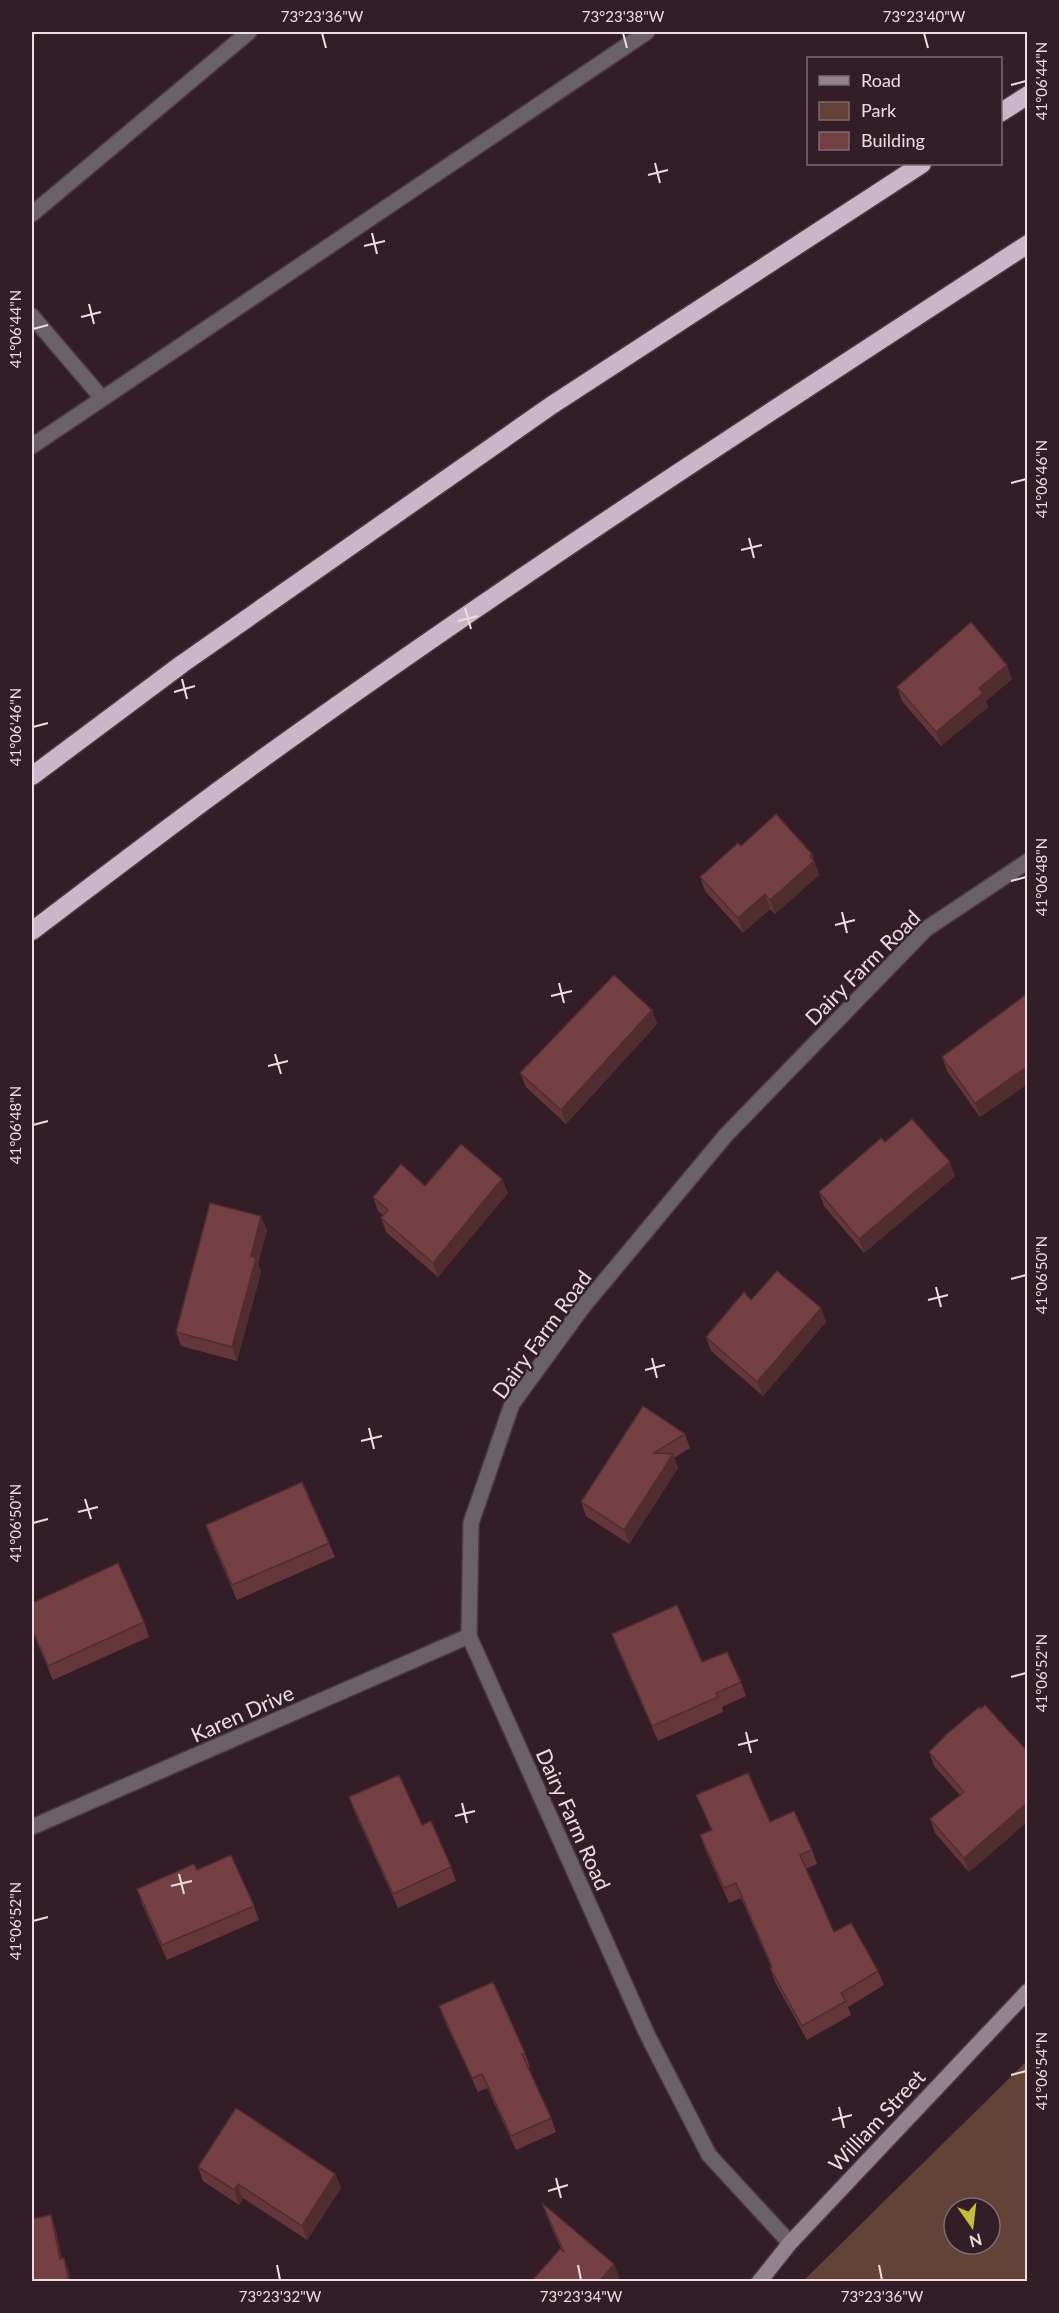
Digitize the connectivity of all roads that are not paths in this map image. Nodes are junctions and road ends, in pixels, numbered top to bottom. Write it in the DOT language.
graph roads {
  1 [pos="249,32"];
  2 [pos="647,32"];
  3 [pos="1028,95"];
  4 [pos="1002,112"];
  5 [pos="920,165"];
  6 [pos="32,214"];
  7 [pos="1028,244"];
  8 [pos="32,316"];
  9 [pos="102,398"];
  10 [pos="32,446"];
  11 [pos="32,776"];
  12 [pos="1028,861"];
  13 [pos="32,931"];
  14 [pos="469,1636"];
  15 [pos="32,1827"];
  16 [pos="1028,1991"];
  17 [pos="790,2243"];
  18 [pos="759,2282"];
  1 -- 6 [label="street"];
  2 -- 9 [label="street"];
  3 -- 4 [label="highway"];
  5 -- 11 [label="highway"];
  7 -- 13 [label="highway"];
  8 -- 9 [label="street"];
  9 -- 10 [label="street"];
  12 -- 14 [label="street, Dairy Farm Road"];
  14 -- 15 [label="street, Karen Drive"];
  14 -- 17 [label="street, Dairy Farm Road"];
  16 -- 17 [label="street, William Street"];
  17 -- 18 [label="street, William Street"];
}
